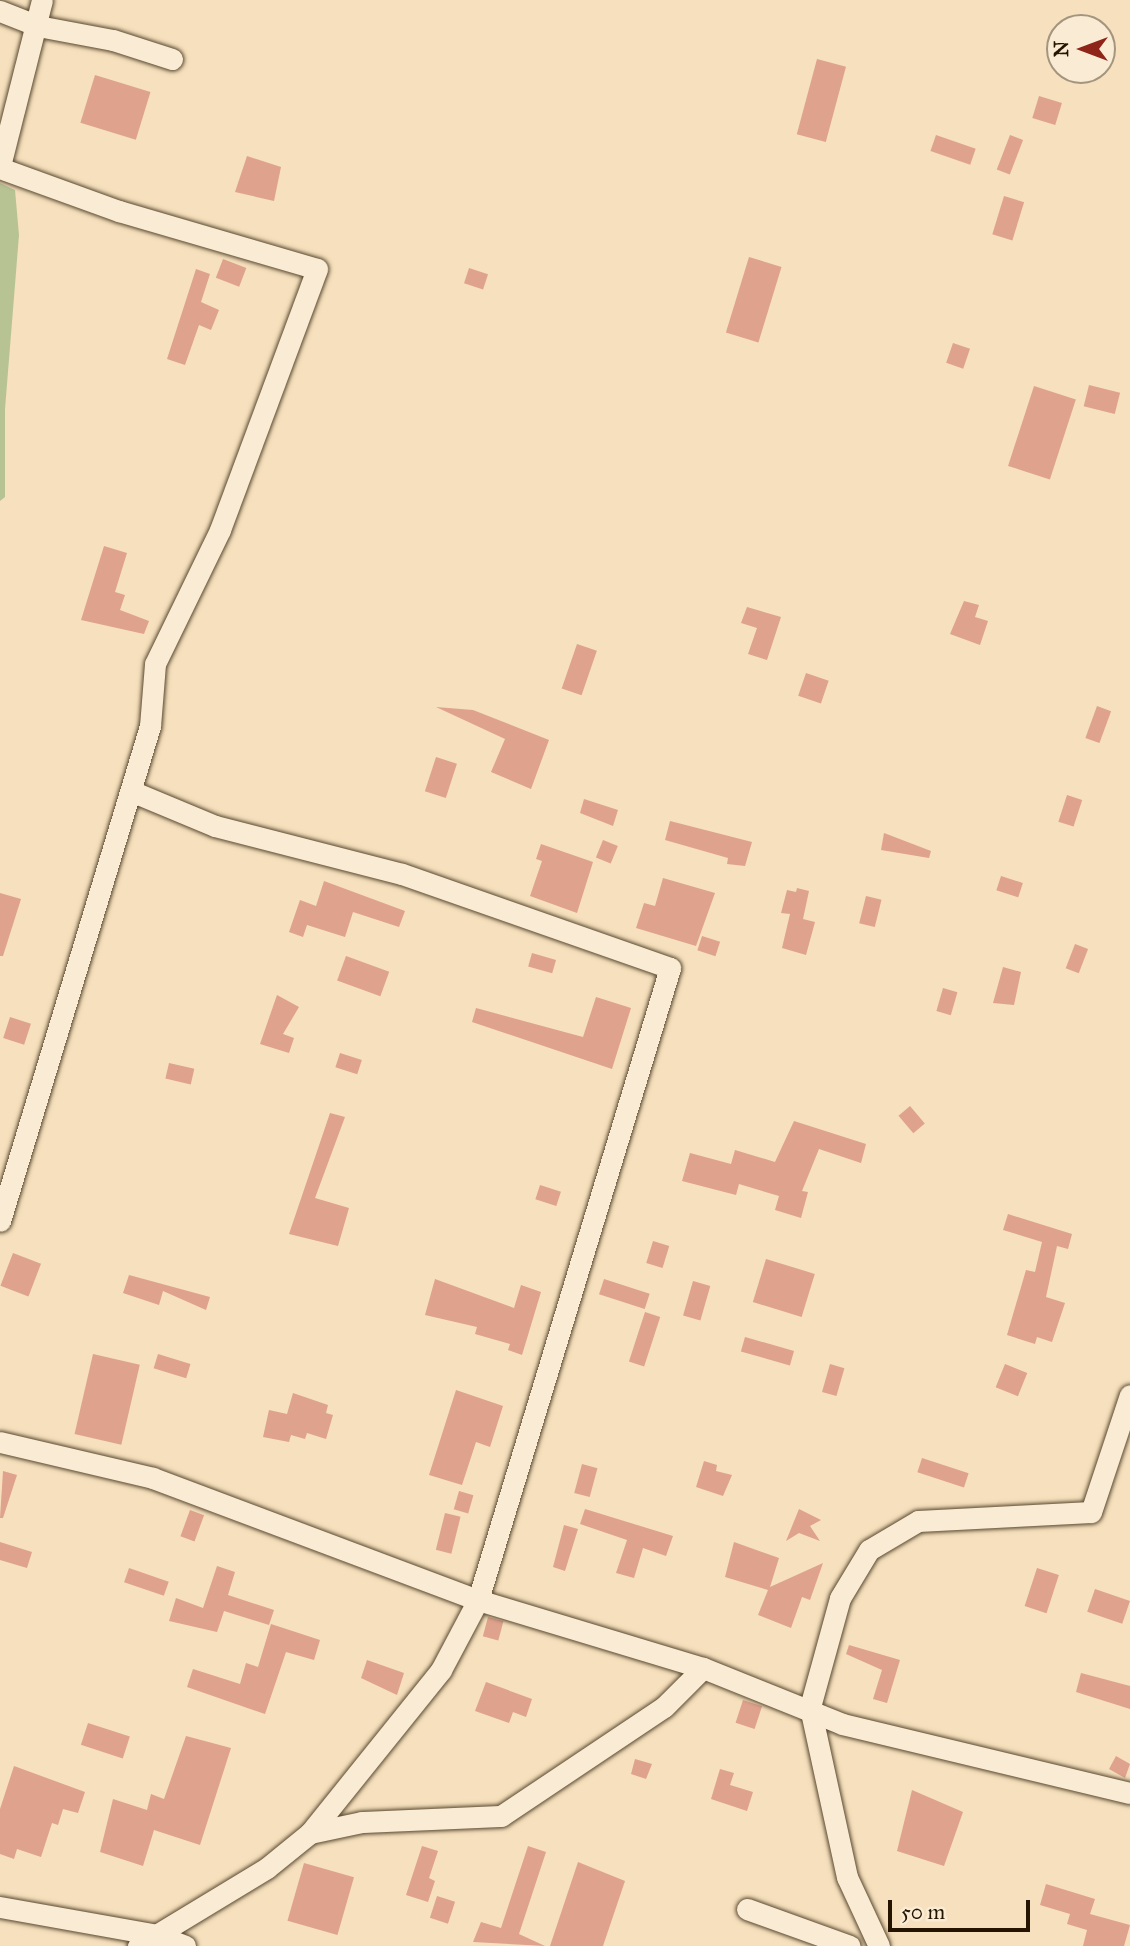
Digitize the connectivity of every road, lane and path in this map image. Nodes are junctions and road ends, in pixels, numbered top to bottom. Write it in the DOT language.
graph roads {
  1 [pos="42,0"];
  2 [pos="0,11"];
  3 [pos="38,26"];
  4 [pos="172,59"];
  5 [pos="0,167"];
  6 [pos="131,791"];
  7 [pos="1,1211"];
  8 [pos="1130,1395"];
  9 [pos="0,1442"];
  10 [pos="478,1600"];
  11 [pos="703,1668"];
  12 [pos="810,1707"];
  13 [pos="1130,1793"];
  14 [pos="310,1833"];
  15 [pos="747,1909"];
  16 [pos="1,1912"];
  17 [pos="157,1935"];
  18 [pos="138,1946"];
  19 [pos="185,1946"];
  20 [pos="850,1946"];
  21 [pos="879,1946"];
  1 -- 3 [label="street"];
  2 -- 3 [label="street"];
  3 -- 4 [label="street"];
  3 -- 5 [label="street"];
  5 -- 6 [label="street"];
  6 -- 7 [label="street"];
  6 -- 10 [label="street"];
  8 -- 12 [label="street"];
  9 -- 10 [label="street"];
  10 -- 11 [label="street"];
  10 -- 14 [label="street"];
  11 -- 12 [label="street"];
  11 -- 14 [label="street"];
  12 -- 13 [label="street"];
  12 -- 21 [label="street"];
  14 -- 17 [label="street"];
  15 -- 20 [label="street"];
  16 -- 17 [label="street"];
  17 -- 18 [label="street"];
  17 -- 19 [label="street"];
}
